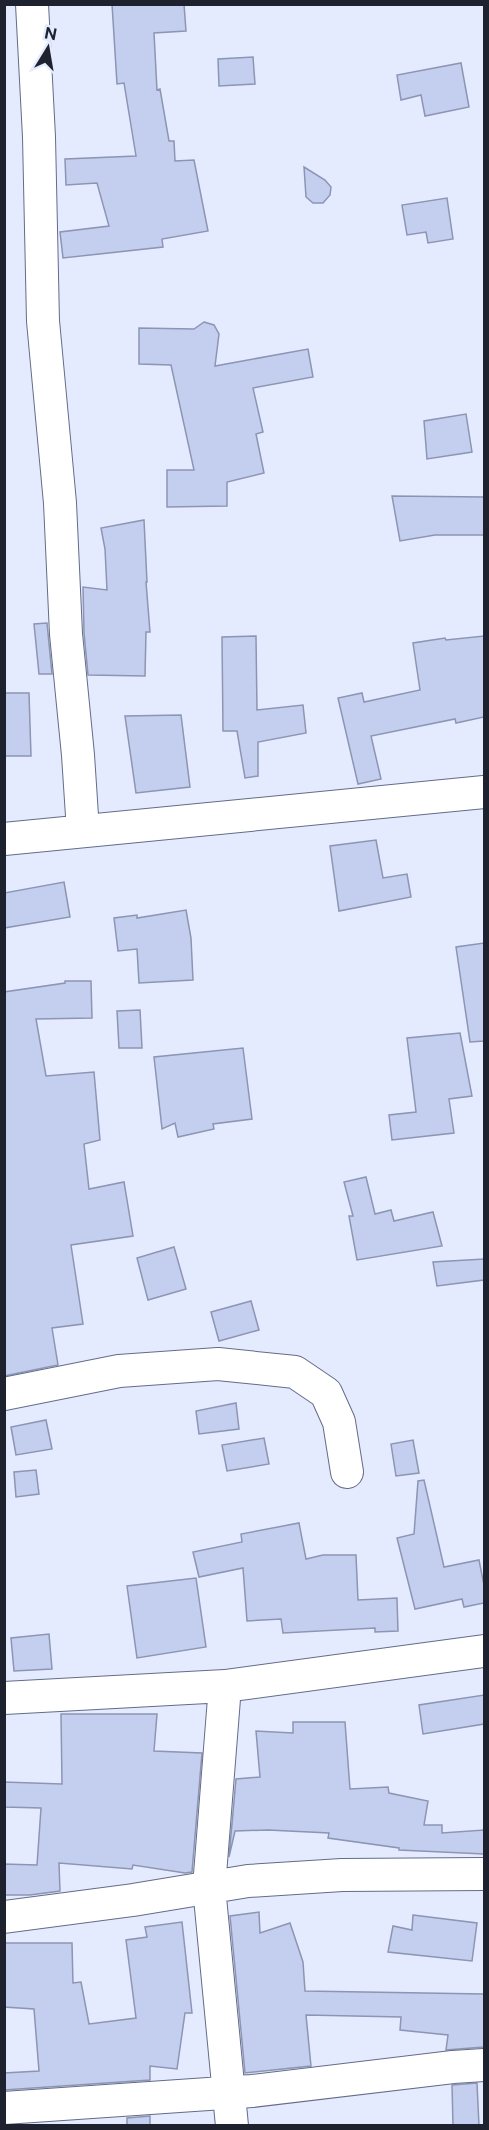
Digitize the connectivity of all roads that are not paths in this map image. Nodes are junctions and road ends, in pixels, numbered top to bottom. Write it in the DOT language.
graph roads {
  1 [pos="32,4"];
  2 [pos="484,792"];
  3 [pos="83,831"];
  4 [pos="4,839"];
  5 [pos="4,1394"];
  6 [pos="347,1472"];
  7 [pos="484,1651"];
  8 [pos="225,1686"];
  9 [pos="4,1698"];
  10 [pos="484,1874"];
  11 [pos="209,1887"];
  12 [pos="4,1917"];
  13 [pos="484,2066"];
  14 [pos="230,2092"];
  15 [pos="4,2108"];
  16 [pos="232,2126"];
  1 -- 3 [label="street"];
  2 -- 3 [label="street"];
  3 -- 4 [label="street"];
  5 -- 6 [label="street"];
  7 -- 8 [label="street"];
  8 -- 9 [label="street"];
  8 -- 11 [label="street"];
  10 -- 11 [label="street"];
  11 -- 12 [label="street"];
  11 -- 14 [label="street"];
  13 -- 14 [label="street"];
  14 -- 15 [label="street"];
  14 -- 16 [label="street"];
}
